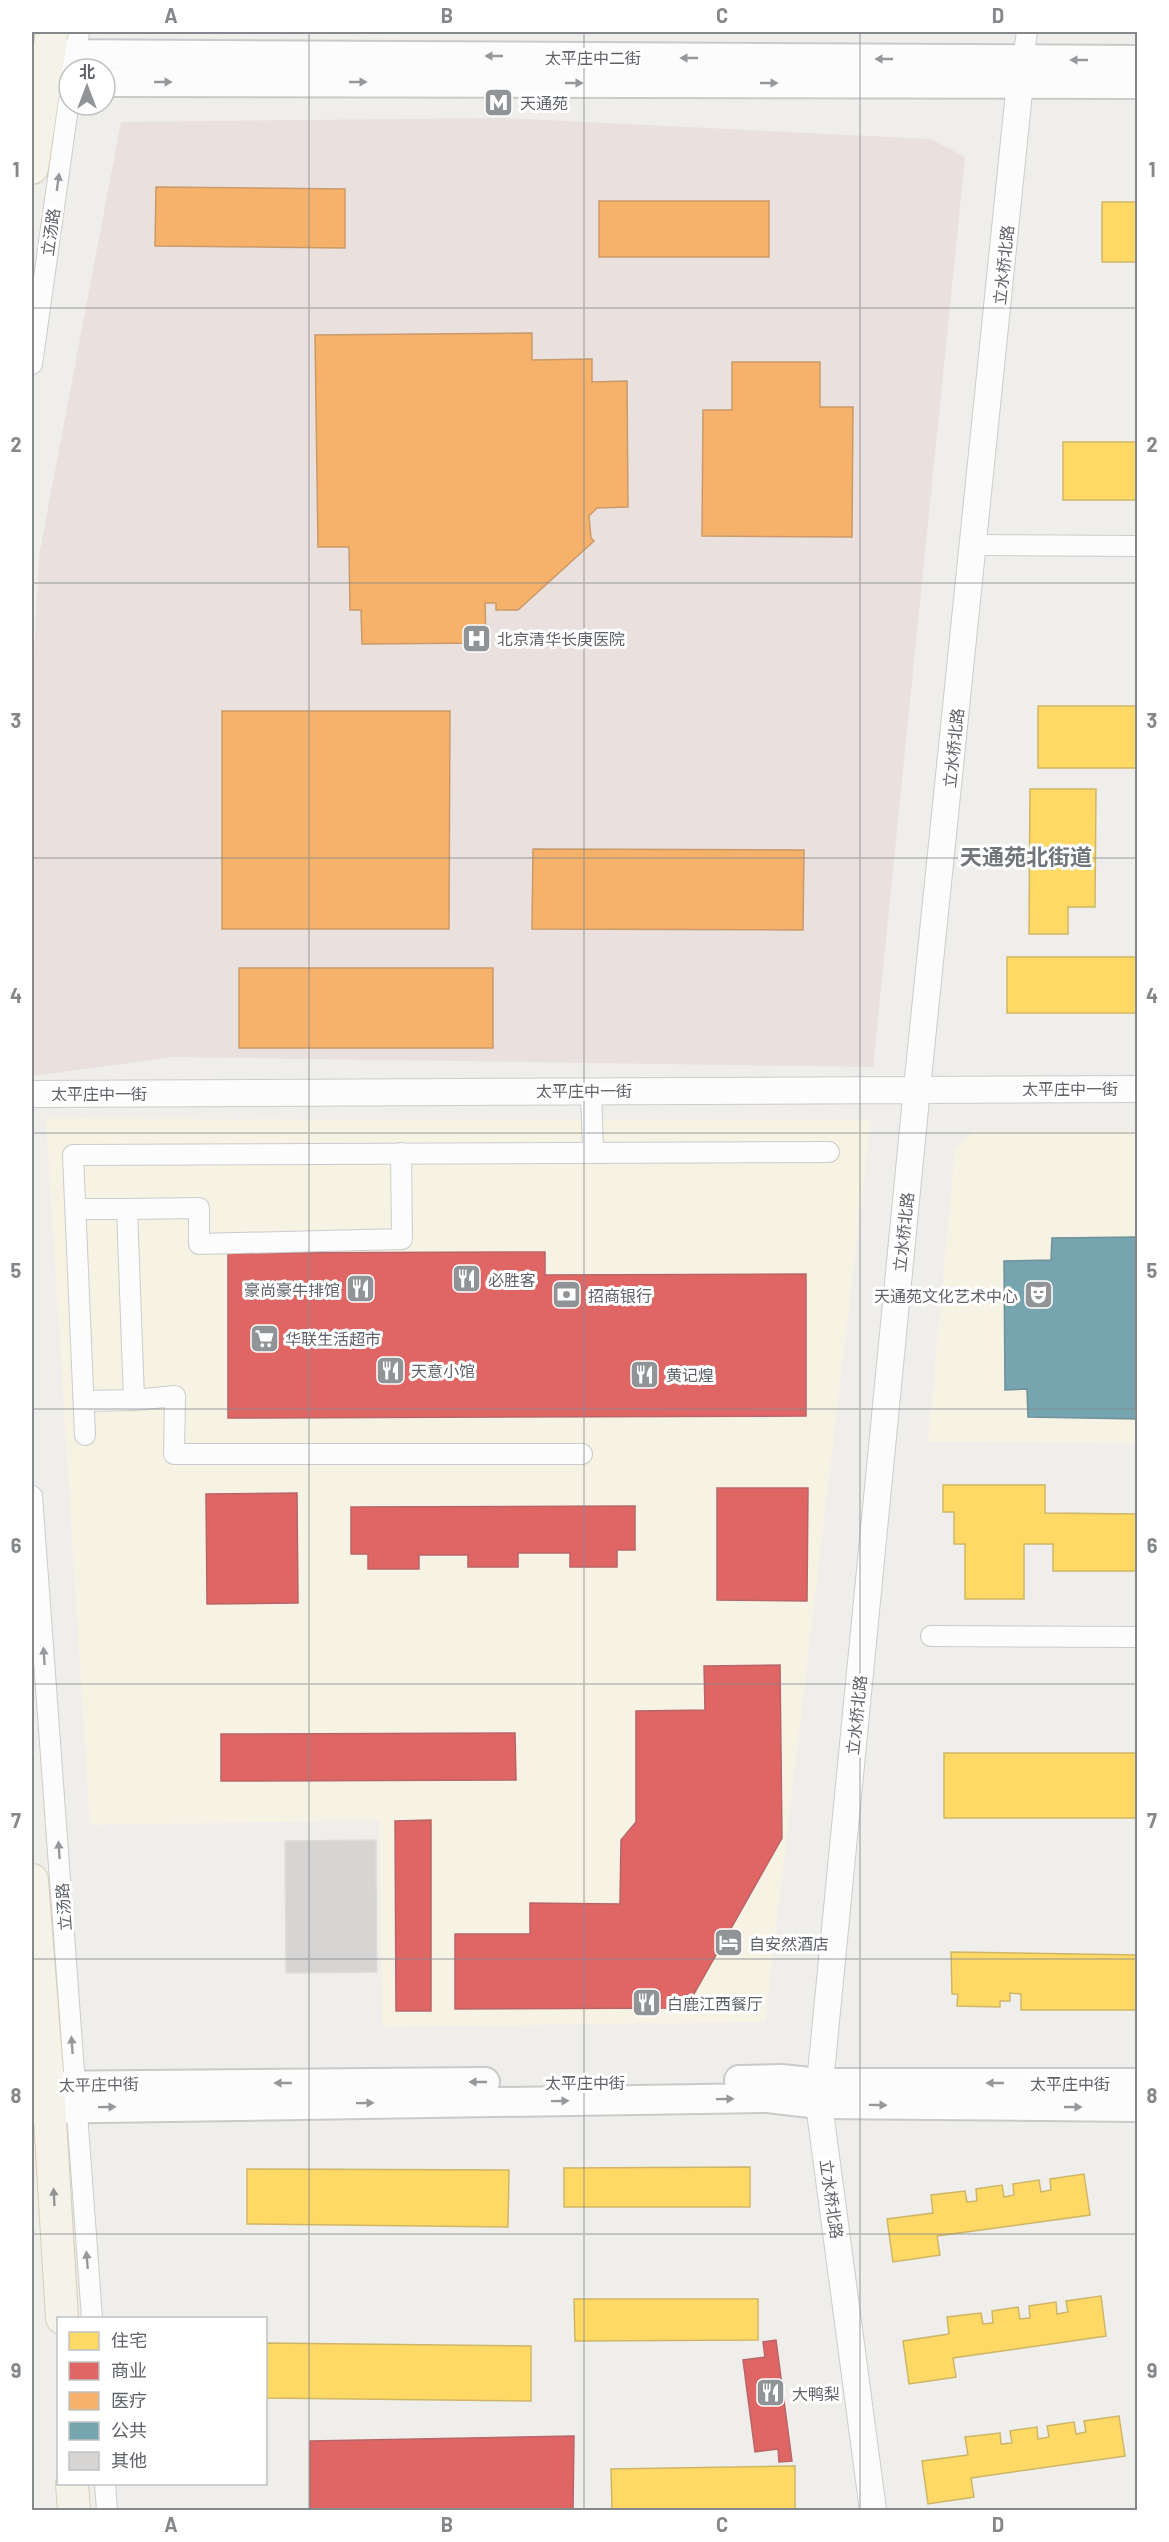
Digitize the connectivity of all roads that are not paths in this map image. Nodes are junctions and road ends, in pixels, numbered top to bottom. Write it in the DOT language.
graph roads {
  1 [pos="1027,32"];
  2 [pos="117,59"];
  3 [pos="1137,60"];
  4 [pos="1022,72"];
  5 [pos="57,79"];
  6 [pos="117,82"];
  7 [pos="1137,84"];
  8 [pos="67,117"];
  9 [pos="32,168"];
  10 [pos="32,364"];
  11 [pos="974,545"];
  12 [pos="1137,546"];
  13 [pos="917,1088"];
  14 [pos="1137,1089"];
  15 [pos="591,1090"];
  16 [pos="32,1094"];
  17 [pos="593,1152"];
  18 [pos="829,1152"];
  19 [pos="401,1154"];
  20 [pos="76,1209"];
  21 [pos="127,1209"];
  22 [pos="134,1400"];
  23 [pos="84,1401"];
  24 [pos="85,1435"];
  25 [pos="582,1454"];
  26 [pos="32,1496"];
  27 [pos="931,1636"];
  28 [pos="1137,1637"];
  29 [pos="32,1880"];
  30 [pos="1137,2083"];
  31 [pos="820,2093"];
  32 [pos="52,2096"];
  33 [pos="1137,2108"];
  34 [pos="62,2317"];
  35 [pos="92,2317"];
  36 [pos="72,2485"];
  37 [pos="105,2485"];
  38 [pos="74,2511"];
  39 [pos="107,2511"];
  40 [pos="873,2511"];
  1 -- 4 [label="street"];
  4 -- 2 [label="main road, 太平庄中二街, one-way"];
  3 -- 4 [label="main road, 太平庄中二街, one-way"];
  6 -- 4 [label="main road, 太平庄中二街, one-way"];
  4 -- 7 [label="main road, 太平庄中二街"];
  4 -- 11 [label="street, 立水桥北路"];
  5 -- 9 [label="main road"];
  10 -- 8 [label="street, 立汤路, one-way"];
  11 -- 12 [label="street"];
  11 -- 13 [label="street, 立水桥北路"];
  13 -- 14 [label="street, 太平庄中一街"];
  13 -- 15 [label="street, 太平庄中一街"];
  13 -- 31 [label="street, 立水桥北路"];
  15 -- 16 [label="street, 太平庄中一街"];
  15 -- 17 [label="street"];
  17 -- 18 [label="street"];
  17 -- 19 [label="street"];
  19 -- 20 [label="street"];
  19 -- 21 [label="street"];
  20 -- 21 [label="street"];
  20 -- 23 [label="street"];
  21 -- 22 [label="street"];
  22 -- 23 [label="street"];
  22 -- 25 [label="street"];
  23 -- 24 [label="street"];
  32 -- 26 [label="street, 立汤路, one-way"];
  27 -- 28 [label="street"];
  29 -- 32 [label="main road, 立汤路"];
  30 -- 31 [label="main road, 太平庄中街, one-way"];
  31 -- 32 [label="main road, 太平庄中街"];
  31 -- 33 [label="main road, 太平庄中街, one-way"];
  31 -- 40 [label="street, 立水桥北路"];
  34 -- 32 [label="main road, 立汤路, one-way"];
  35 -- 32 [label="street, 立汤路, one-way"];
  36 -- 38 [label="main road"];
  37 -- 39 [label="street"];
}
